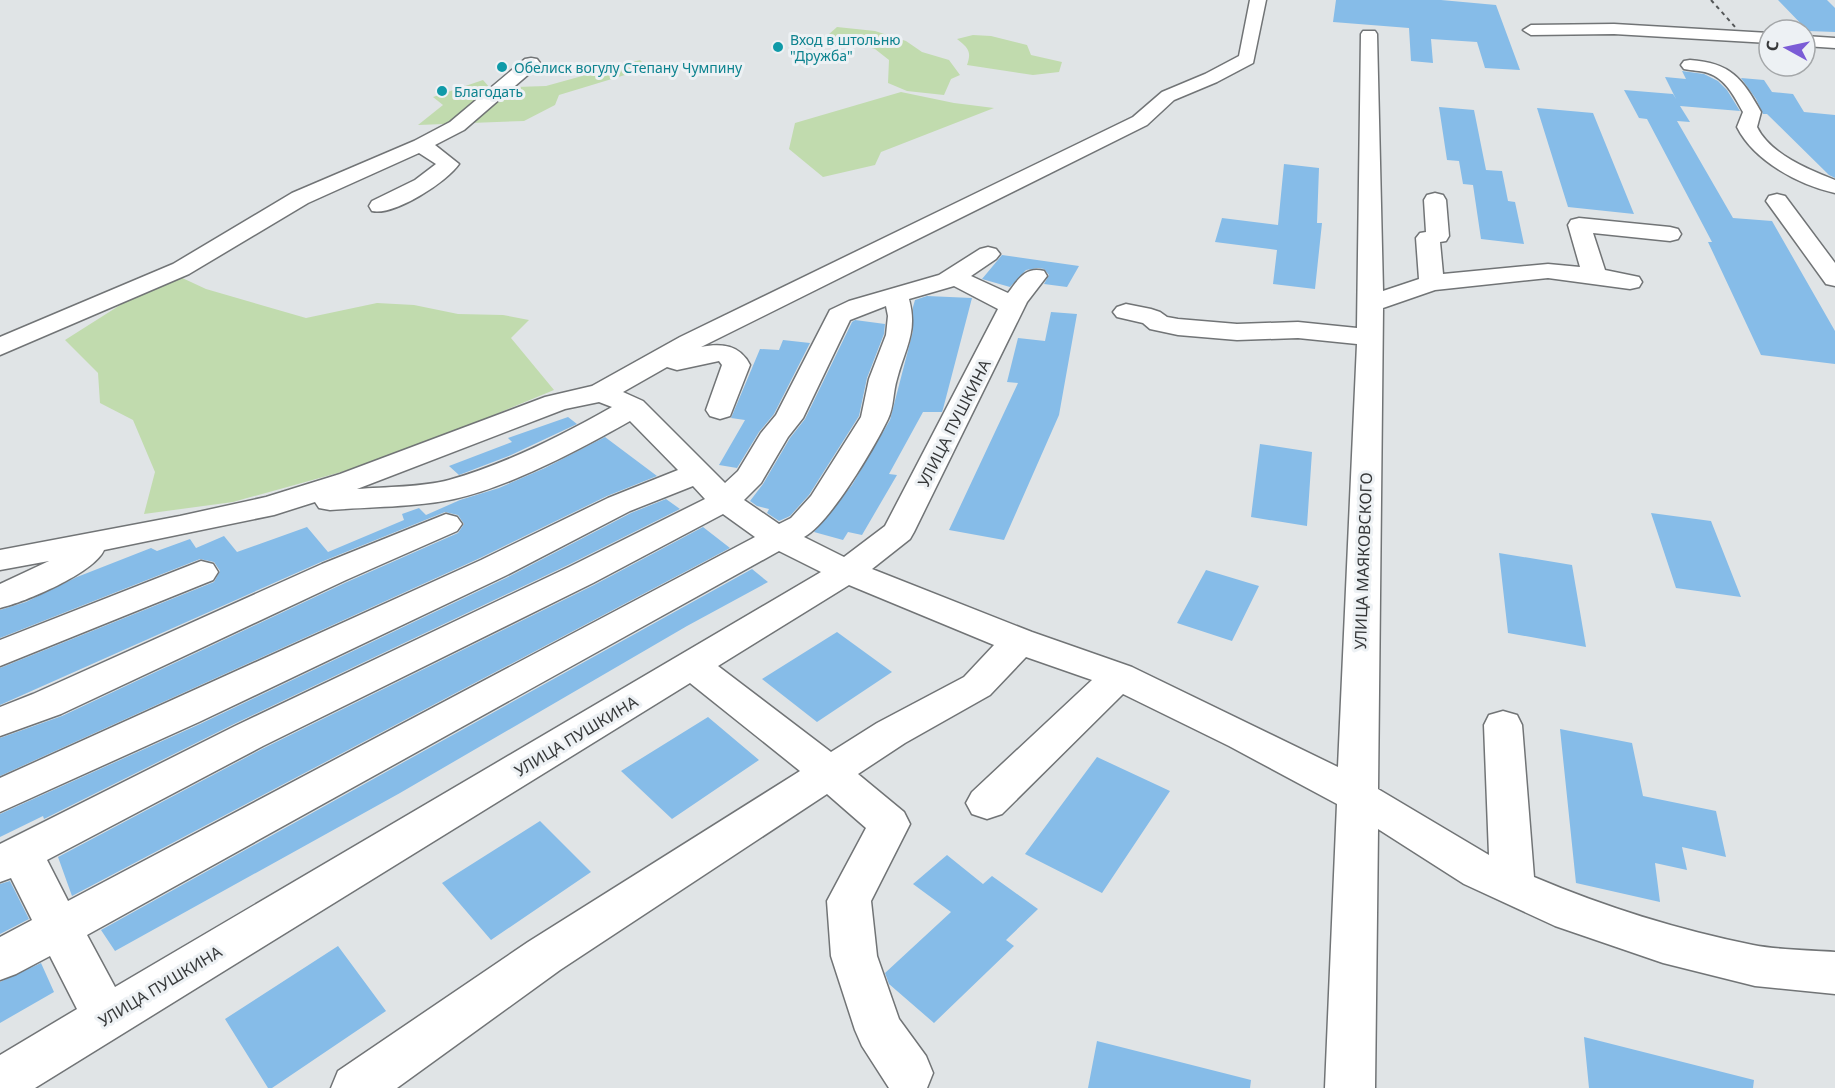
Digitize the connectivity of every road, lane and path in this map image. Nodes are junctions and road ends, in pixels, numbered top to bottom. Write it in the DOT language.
graph roads {
  1 [pos="1258,0"];
  2 [pos="1532,30"];
  3 [pos="1369,34"];
  4 [pos="1757,37"];
  5 [pos="1817,42"];
  6 [pos="1835,43"];
  7 [pos="531,63"];
  8 [pos="1690,65"];
  9 [pos="421,145"];
  10 [pos="1835,187"];
  11 [pos="1436,200"];
  12 [pos="1776,201"];
  13 [pos="380,206"];
  14 [pos="1670,234"];
  15 [pos="988,254"];
  16 [pos="1035,276"];
  17 [pos="1595,276"];
  18 [pos="955,277"];
  19 [pos="1835,279"];
  20 [pos="1432,282"];
  21 [pos="1630,282"];
  22 [pos="896,296"];
  23 [pos="1370,304"];
  24 [pos="1012,308"];
  25 [pos="1126,312"];
  26 [pos="1370,337"];
  27 [pos="0,346"];
  28 [pos="631,392"];
  29 [pos="720,410"];
  30 [pos="698,474"];
  31 [pos="725,501"];
  32 [pos="274,505"];
  33 [pos="446,524"];
  34 [pos="778,538"];
  35 [pos="102,541"];
  36 [pos="0,560"];
  37 [pos="847,571"];
  38 [pos="201,572"];
  39 [pos="0,597"];
  40 [pos="1019,640"];
  41 [pos="0,654"];
  42 [pos="693,666"];
  43 [pos="1119,676"];
  44 [pos="0,722"];
  45 [pos="1503,725"];
  46 [pos="830,773"];
  47 [pos="1356,795"];
  48 [pos="0,796"];
  49 [pos="987,803"];
  50 [pos="11,858"];
  51 [pos="1513,888"];
  52 [pos="58,928"];
  53 [pos="0,960"];
  54 [pos="1835,973"];
  55 [pos="107,1018"];
  56 [pos="908,1073"];
  57 [pos="0,1082"];
  58 [pos="356,1088"];
  59 [pos="1350,1088"];
  1 -- 28 [label="street"];
  2 -- 4 [label="street"];
  3 -- 23 [label="street, УЛИЦА МАЯКОВСКОГО"];
  5 -- 6 [label="street"];
  7 -- 9 [label="street"];
  8 -- 10 [label="street"];
  9 -- 13 [label="street"];
  9 -- 27 [label="street"];
  11 -- 20 [label="street"];
  12 -- 19 [label="street"];
  14 -- 17 [label="street"];
  15 -- 18 [label="street"];
  16 -- 24 [label="street, УЛИЦА ПУШКИНА"];
  17 -- 20 [label="street"];
  17 -- 21 [label="street"];
  18 -- 22 [label="street"];
  18 -- 24 [label="street"];
  20 -- 23 [label="street"];
  22 -- 31 [label="street"];
  22 -- 34 [label="street"];
  23 -- 26 [label="street, УЛИЦА МАЯКОВСКОГО"];
  24 -- 37 [label="street, УЛИЦА ПУШКИНА"];
  25 -- 26 [label="street"];
  26 -- 47 [label="street, УЛИЦА МАЯКОВСКОГО"];
  28 -- 29 [label="street"];
  28 -- 30 [label="street"];
  28 -- 32 [label="street"];
  28 -- 32 [label="street"];
  30 -- 31 [label="street"];
  30 -- 48 [label="street"];
  31 -- 34 [label="street"];
  31 -- 50 [label="street"];
  32 -- 35 [label="street"];
  33 -- 44 [label="street"];
  34 -- 37 [label="street"];
  34 -- 52 [label="street"];
  35 -- 36 [label="street"];
  35 -- 39 [label="street"];
  37 -- 40 [label="street"];
  37 -- 42 [label="street, УЛИЦА ПУШКИНА"];
  38 -- 41 [label="street"];
  40 -- 43 [label="street"];
  40 -- 46 [label="street"];
  42 -- 46 [label="street"];
  42 -- 55 [label="street, УЛИЦА ПУШКИНА"];
  43 -- 47 [label="street"];
  43 -- 49 [label="street"];
  45 -- 51 [label="street"];
  46 -- 56 [label="street"];
  46 -- 58 [label="street"];
  47 -- 51 [label="street"];
  47 -- 59 [label="street, УЛИЦА МАЯКОВСКОГО"];
  50 -- 52 [label="street"];
  51 -- 54 [label="street"];
  52 -- 53 [label="street"];
  52 -- 55 [label="street"];
  55 -- 57 [label="street, УЛИЦА ПУШКИНА"];
}
